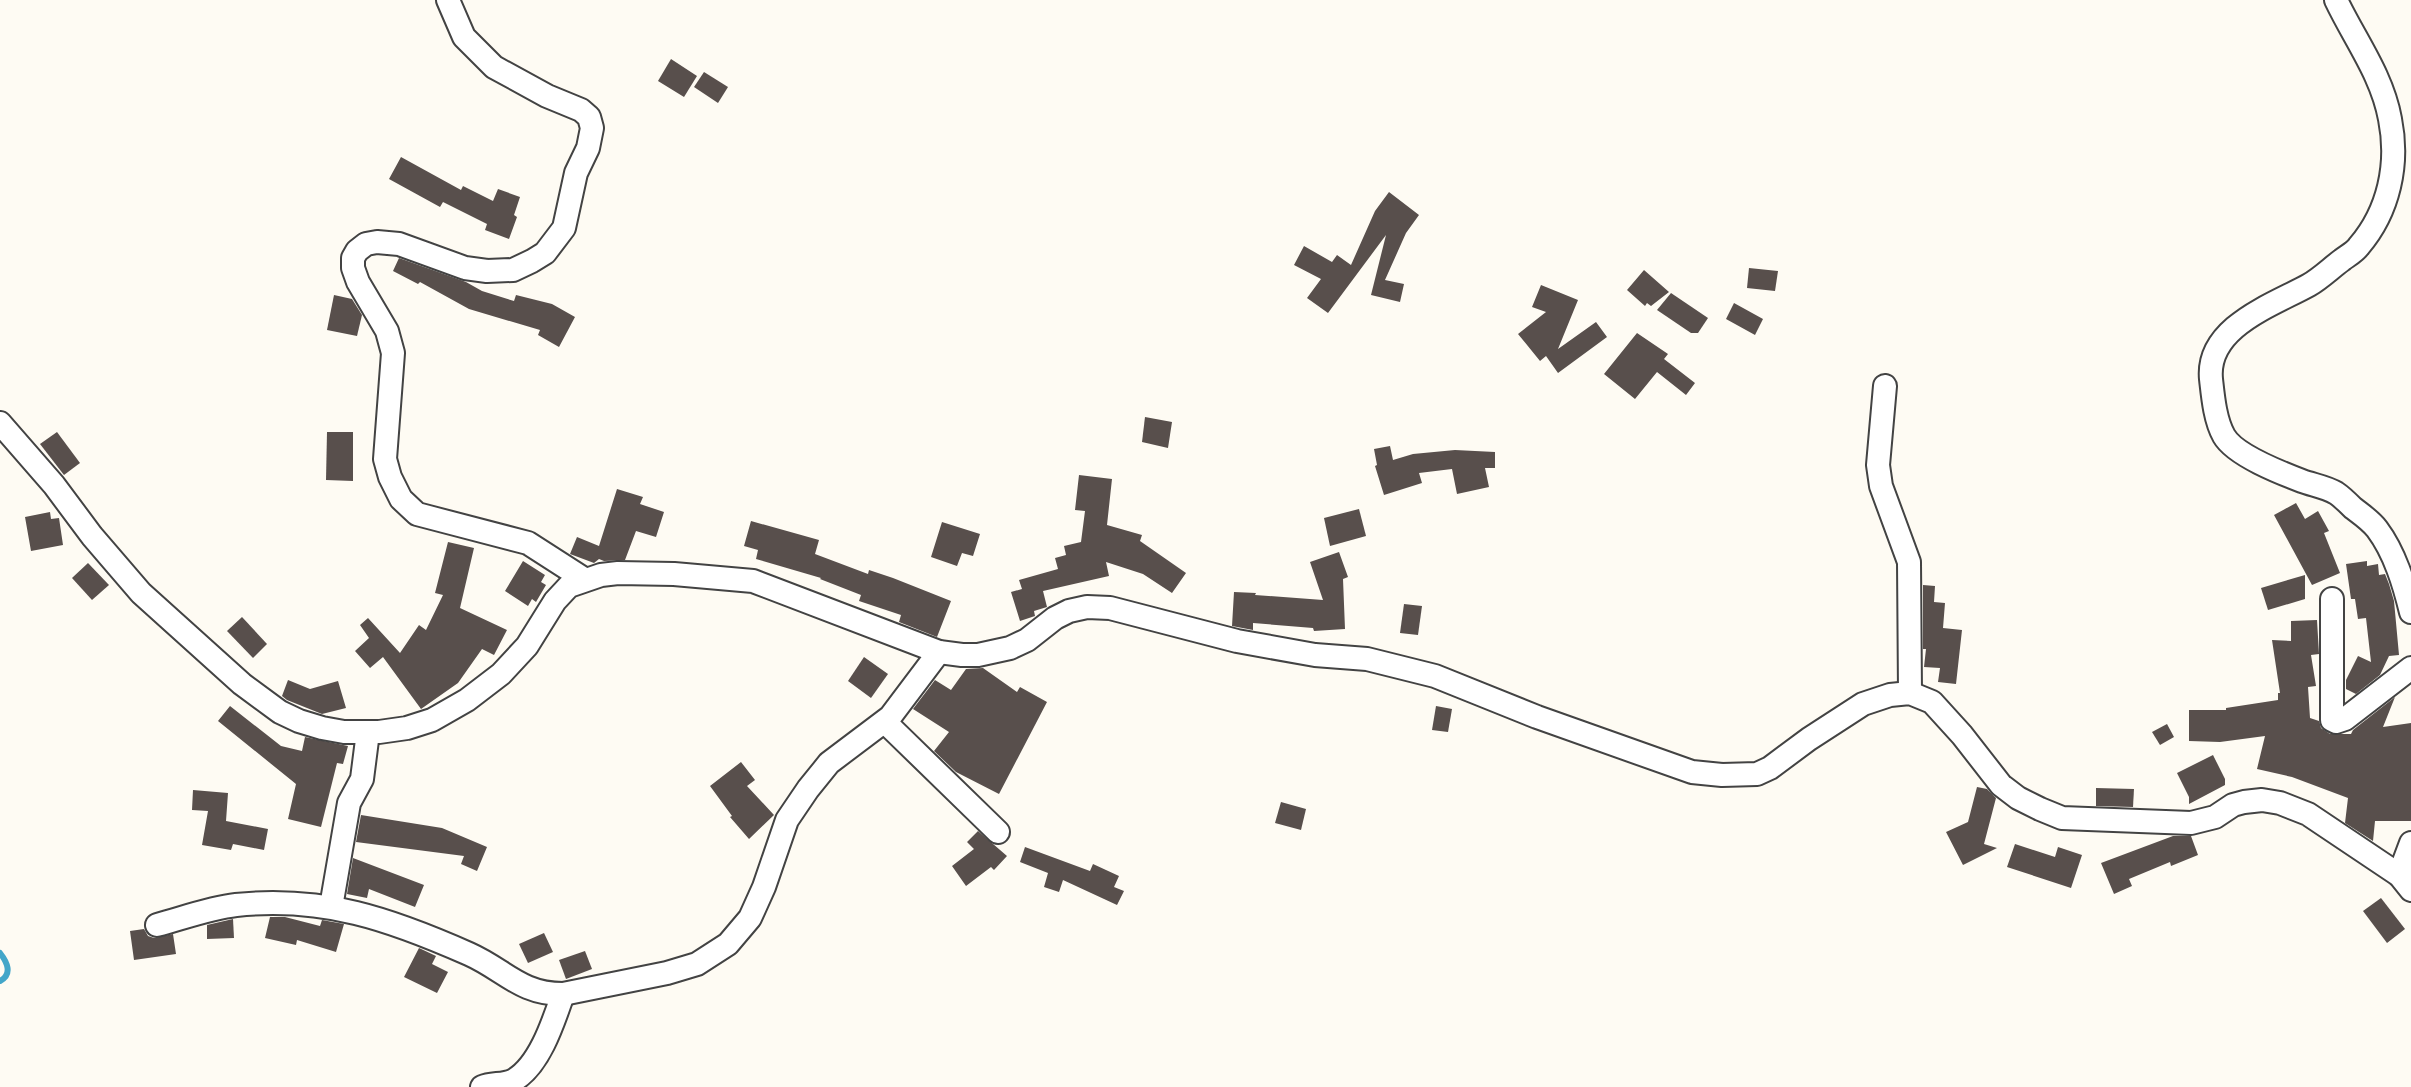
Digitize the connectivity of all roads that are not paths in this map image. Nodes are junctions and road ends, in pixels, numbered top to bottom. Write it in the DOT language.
graph roads {
  1 [pos="448,0"];
  2 [pos="2336,0"];
  3 [pos="2402,162"];
  4 [pos="1885,386"];
  5 [pos="0,423"];
  6 [pos="584,579"];
  7 [pos="2332,599"];
  8 [pos="2411,612"];
  9 [pos="939,652"];
  10 [pos="2411,668"];
  11 [pos="1910,693"];
  12 [pos="885,722"];
  13 [pos="368,732"];
  14 [pos="998,832"];
  15 [pos="2411,843"];
  16 [pos="2407,881"];
  17 [pos="331,907"];
  18 [pos="157,925"];
  19 [pos="563,994"];
  20 [pos="482,1087"];
  1 -- 6 [label="street"];
  2 -- 3 [label="street"];
  3 -- 8 [label="street"];
  4 -- 11 [label="street"];
  5 -- 13 [label="street"];
  6 -- 9 [label="street"];
  6 -- 13 [label="street"];
  7 -- 10 [label="street"];
  9 -- 11 [label="street"];
  9 -- 12 [label="street"];
  11 -- 16 [label="street"];
  12 -- 14 [label="street"];
  12 -- 19 [label="street"];
  13 -- 17 [label="street"];
  15 -- 16 [label="street"];
  17 -- 18 [label="street"];
  17 -- 19 [label="street"];
  19 -- 20 [label="street"];
}
